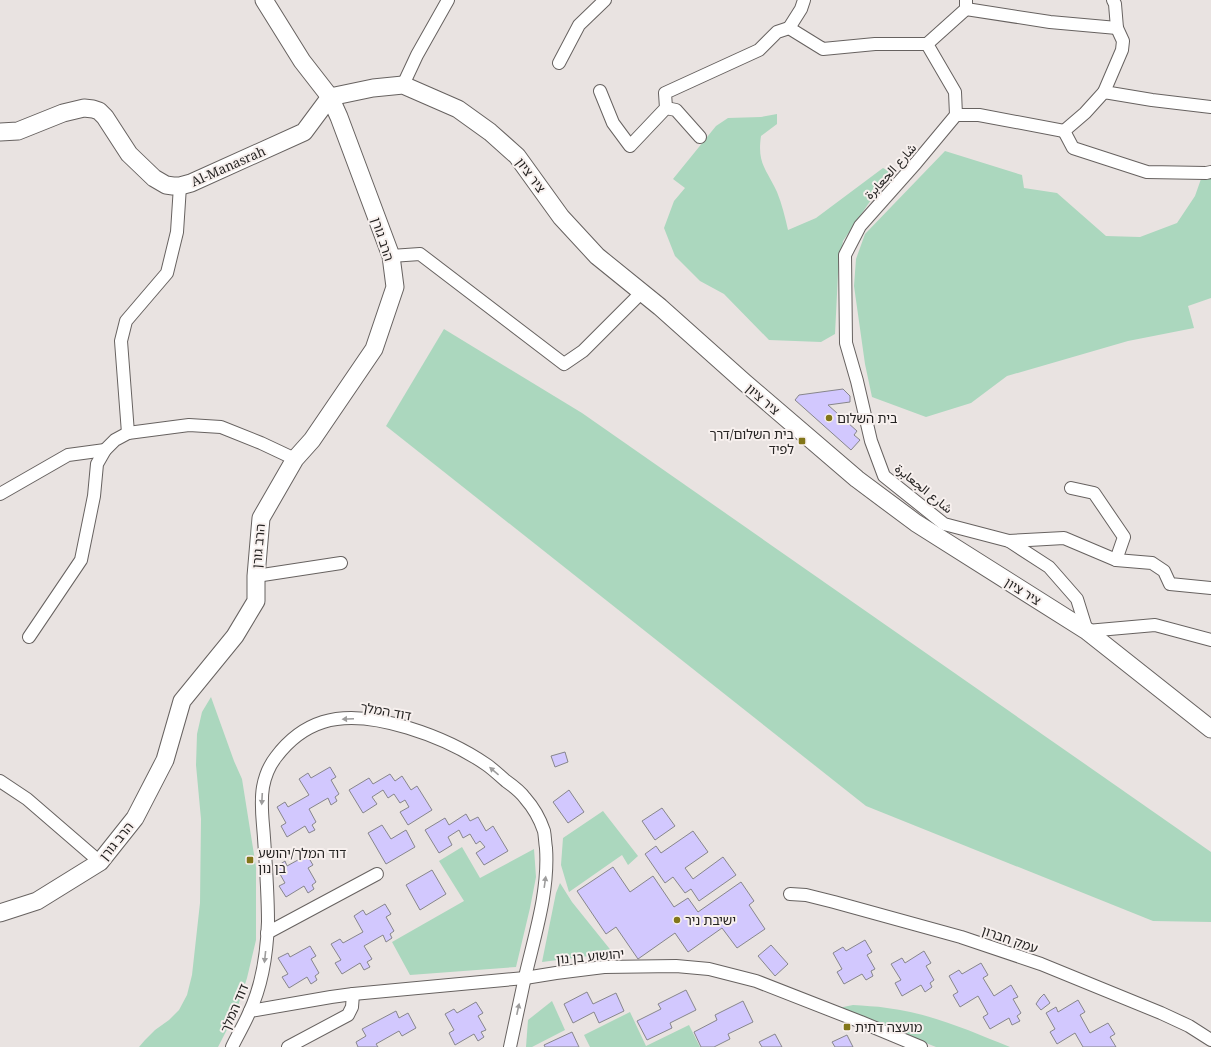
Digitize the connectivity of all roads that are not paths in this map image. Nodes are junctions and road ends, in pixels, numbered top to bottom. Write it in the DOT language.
graph roads {
  1 [pos="264,0"];
  2 [pos="448,0"];
  3 [pos="605,0"];
  4 [pos="804,0"];
  5 [pos="1113,0"];
  6 [pos="966,4"];
  7 [pos="789,28"];
  8 [pos="1117,28"];
  9 [pos="927,44"];
  10 [pos="559,63"];
  11 [pos="403,85"];
  12 [pos="600,91"];
  13 [pos="1104,92"];
  14 [pos="330,97"];
  15 [pos="1211,107"];
  16 [pos="666,108"];
  17 [pos="956,115"];
  18 [pos="1064,131"];
  19 [pos="0,132"];
  20 [pos="700,137"];
  21 [pos="1211,172"];
  22 [pos="180,186"];
  23 [pos="391,256"];
  24 [pos="642,292"];
  25 [pos="128,434"];
  26 [pos="105,450"];
  27 [pos="295,459"];
  28 [pos="1071,488"];
  29 [pos="0,494"];
  30 [pos="1009,541"];
  31 [pos="1116,560"];
  32 [pos="340,563"];
  33 [pos="256,576"];
  34 [pos="1211,588"];
  35 [pos="1087,631"];
  36 [pos="29,636"];
  37 [pos="1211,640"];
  38 [pos="1211,729"];
  39 [pos="0,782"];
  40 [pos="100,862"];
  41 [pos="377,874"];
  42 [pos="790,894"];
  43 [pos="0,913"];
  44 [pos="267,933"];
  45 [pos="525,978"];
  46 [pos="353,994"];
  47 [pos="250,1011"];
  48 [pos="1211,1040"];
  49 [pos="232,1047"];
  50 [pos="288,1047"];
  51 [pos="510,1047"];
  52 [pos="921,1047"];
  1 -- 14 [label="street, הרב גורן"];
  2 -- 11 [label="street"];
  3 -- 10 [label="street"];
  4 -- 7 [label="street"];
  5 -- 8 [label="street"];
  6 -- 8 [label="street"];
  6 -- 9 [label="street"];
  7 -- 9 [label="street"];
  7 -- 16 [label="street"];
  8 -- 13 [label="street"];
  9 -- 17 [label="street"];
  11 -- 14 [label="street, ציר ציון"];
  11 -- 24 [label="street, ציר ציון"];
  12 -- 16 [label="street"];
  13 -- 15 [label="street"];
  13 -- 18 [label="street"];
  14 -- 22 [label="street, Al-Manasrah"];
  14 -- 23 [label="street, הרב גורן"];
  16 -- 20 [label="street"];
  17 -- 18 [label="street"];
  17 -- 30 [label="street, شارع الجعابرة"];
  18 -- 21 [label="street"];
  19 -- 22 [label="street, Al-Manasrah"];
  22 -- 25 [label="street"];
  23 -- 24 [label="street"];
  23 -- 27 [label="street, הרב גורן"];
  24 -- 35 [label="street, ציר ציון"];
  25 -- 26 [label="street"];
  25 -- 27 [label="street"];
  26 -- 29 [label="street"];
  26 -- 36 [label="street"];
  27 -- 33 [label="street, הרב גורן"];
  28 -- 31 [label="street"];
  30 -- 31 [label="street"];
  30 -- 35 [label="street, شارع الجعابرة"];
  31 -- 34 [label="street"];
  32 -- 33 [label="street"];
  33 -- 40 [label="street, הרב גורן"];
  35 -- 37 [label="street"];
  35 -- 38 [label="street, ציר ציון"];
  39 -- 40 [label="street"];
  40 -- 43 [label="street, הרב גורן"];
  41 -- 44 [label="street"];
  42 -- 48 [label="street, עמק חברון"];
  45 -- 44 [label="street, דוד המלך, one-way"];
  44 -- 47 [label="street, דוד המלך, one-way"];
  45 -- 46 [label="street, יהושוע בן נון"];
  51 -- 45 [label="street, דוד המלך, one-way"];
  45 -- 52 [label="street, יהושוע בן נון"];
  46 -- 47 [label="street, יהושוע בן נון"];
  46 -- 50 [label="street"];
  47 -- 49 [label="street, דוד המלך"];
}
